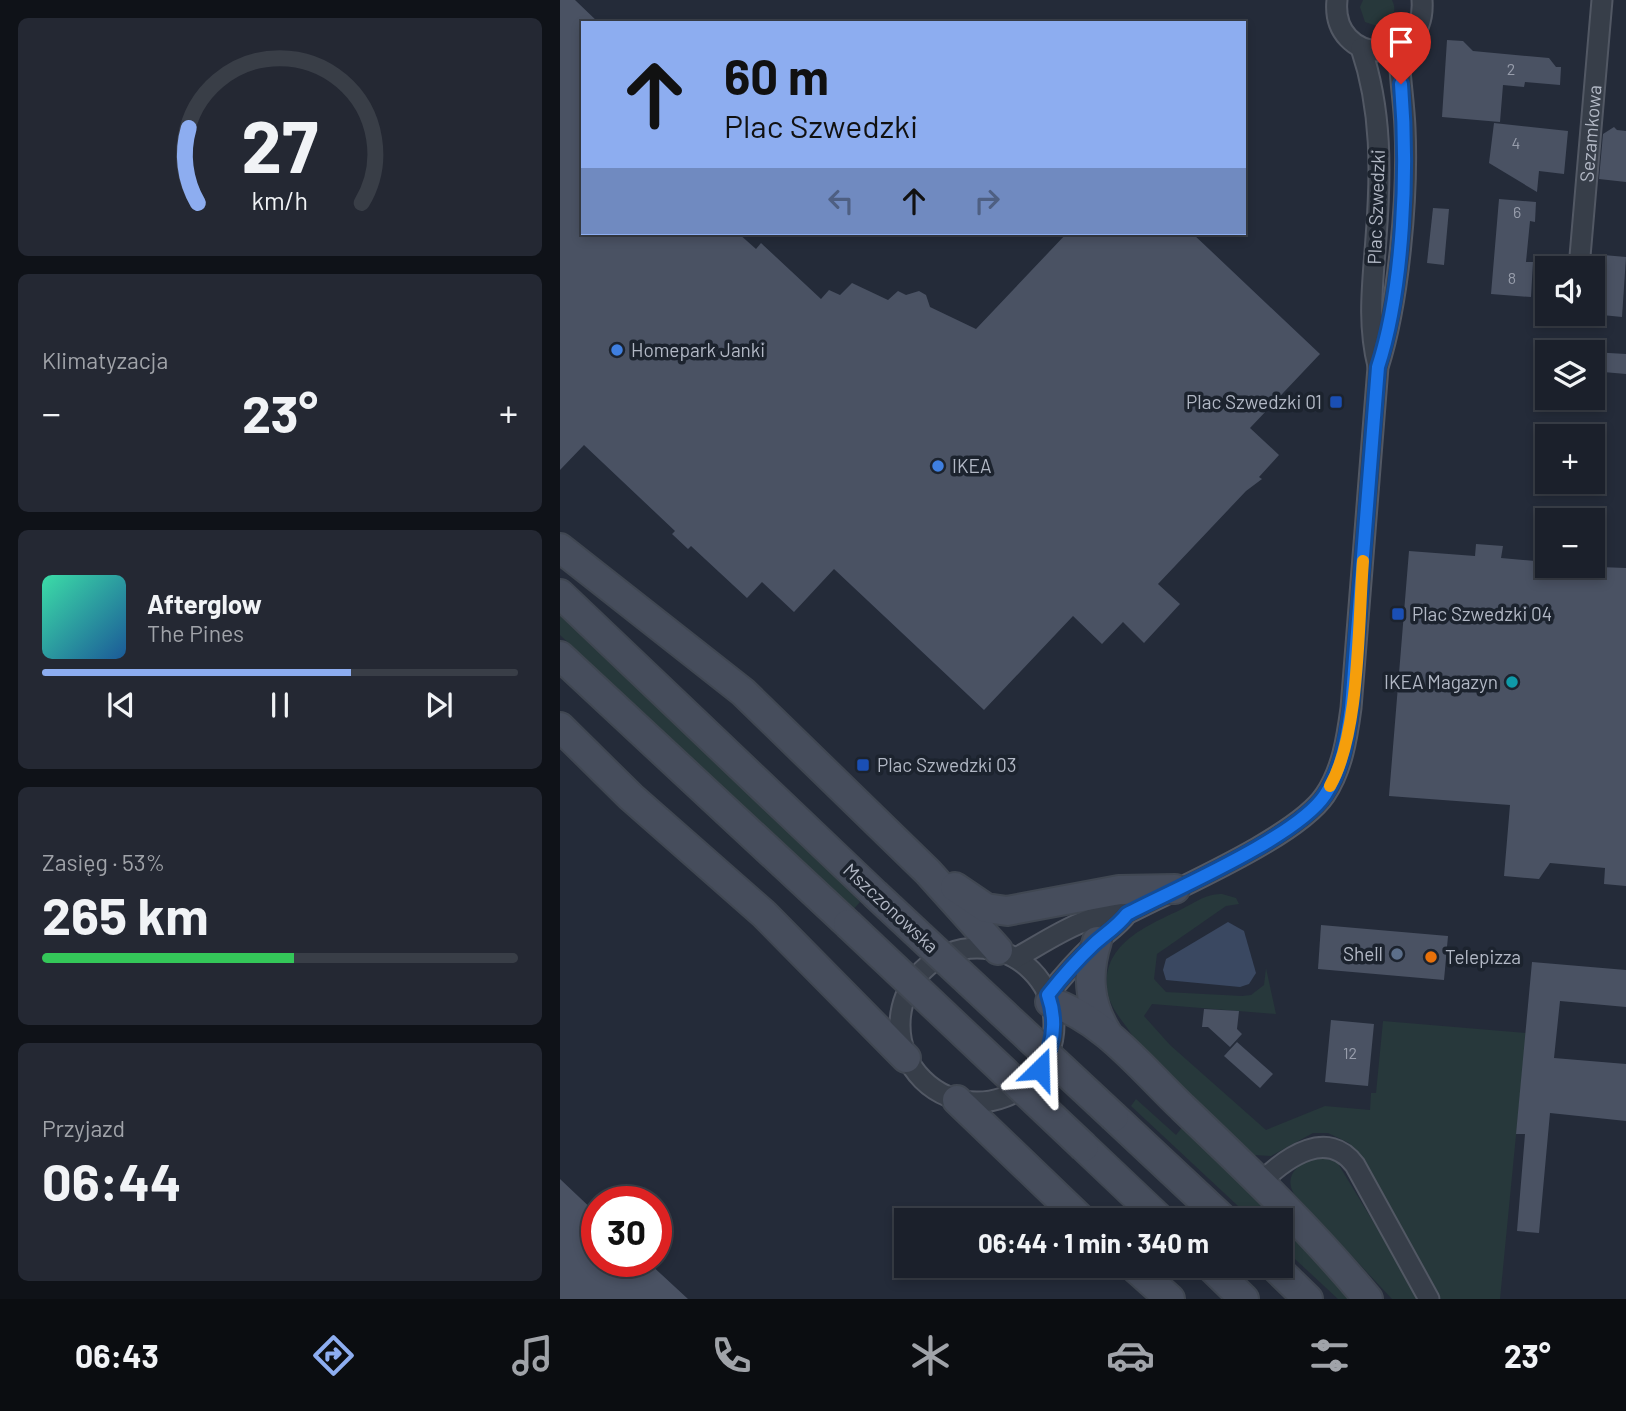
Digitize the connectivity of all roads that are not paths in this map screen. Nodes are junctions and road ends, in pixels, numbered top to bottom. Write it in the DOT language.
graph roads {
  1 [pos="1337,0"];
  2 [pos="1422,0"];
  3 [pos="1602,0"];
  4 [pos="1399,47"];
  5 [pos="1362,48"];
  6 [pos="1580,256"];
  7 [pos="1378,367"];
  8 [pos="560,548"];
  9 [pos="560,594"];
  10 [pos="560,656"];
  11 [pos="560,727"];
  12 [pos="928,872"];
  13 [pos="1175,889"];
  14 [pos="1127,914"];
  15 [pos="1097,942"];
  16 [pos="1007,954"];
  17 [pos="1049,998"];
  18 [pos="1108,1036"];
  19 [pos="906,1058"];
  20 [pos="957,1100"];
  21 [pos="1262,1181"];
  22 [pos="1070,1208"];
  23 [pos="1148,1208"];
  24 [pos="1211,1208"];
  25 [pos="1147,1278"];
  26 [pos="1222,1278"];
  27 [pos="1286,1278"];
  28 [pos="1170,1299"];
  29 [pos="1244,1299"];
  30 [pos="1308,1299"];
  31 [pos="1368,1299"];
  32 [pos="1429,1299"];
  1 -- 5 [label="street"];
  2 -- 4 [label="street"];
  3 -- 6 [label="street, Sezamkowa"];
  4 -- 5 [label="street"];
  4 -- 7 [label="street, Plac Szwedzki"];
  5 -- 7 [label="street, Plac Szwedzki"];
  7 -- 13 [label="street, Plac Szwedzki"];
  8 -- 12 [label="main road"];
  9 -- 24 [label="main road, Mszczonowska, bridge"];
  10 -- 23 [label="main road, bridge"];
  11 -- 19 [label="main road"];
  12 -- 13 [label="main road"];
  12 -- 16 [label="main road"];
  13 -- 14 [label="street, Plac Szwedzki"];
  14 -- 15 [label="street"];
  14 -- 16 [label="street"];
  15 -- 17 [label="street"];
  15 -- 18 [label="main road"];
  16 -- 17 [label="street"];
  16 -- 19 [label="street"];
  17 -- 18 [label="main road"];
  17 -- 20 [label="street"];
  18 -- 21 [label="main road"];
  19 -- 20 [label="street"];
  20 -- 22 [label="main road"];
  21 -- 31 [label="main road"];
  21 -- 32 [label="street"];
  25 -- 28 [label="main road"];
  26 -- 29 [label="main road"];
  27 -- 30 [label="main road"];
}
